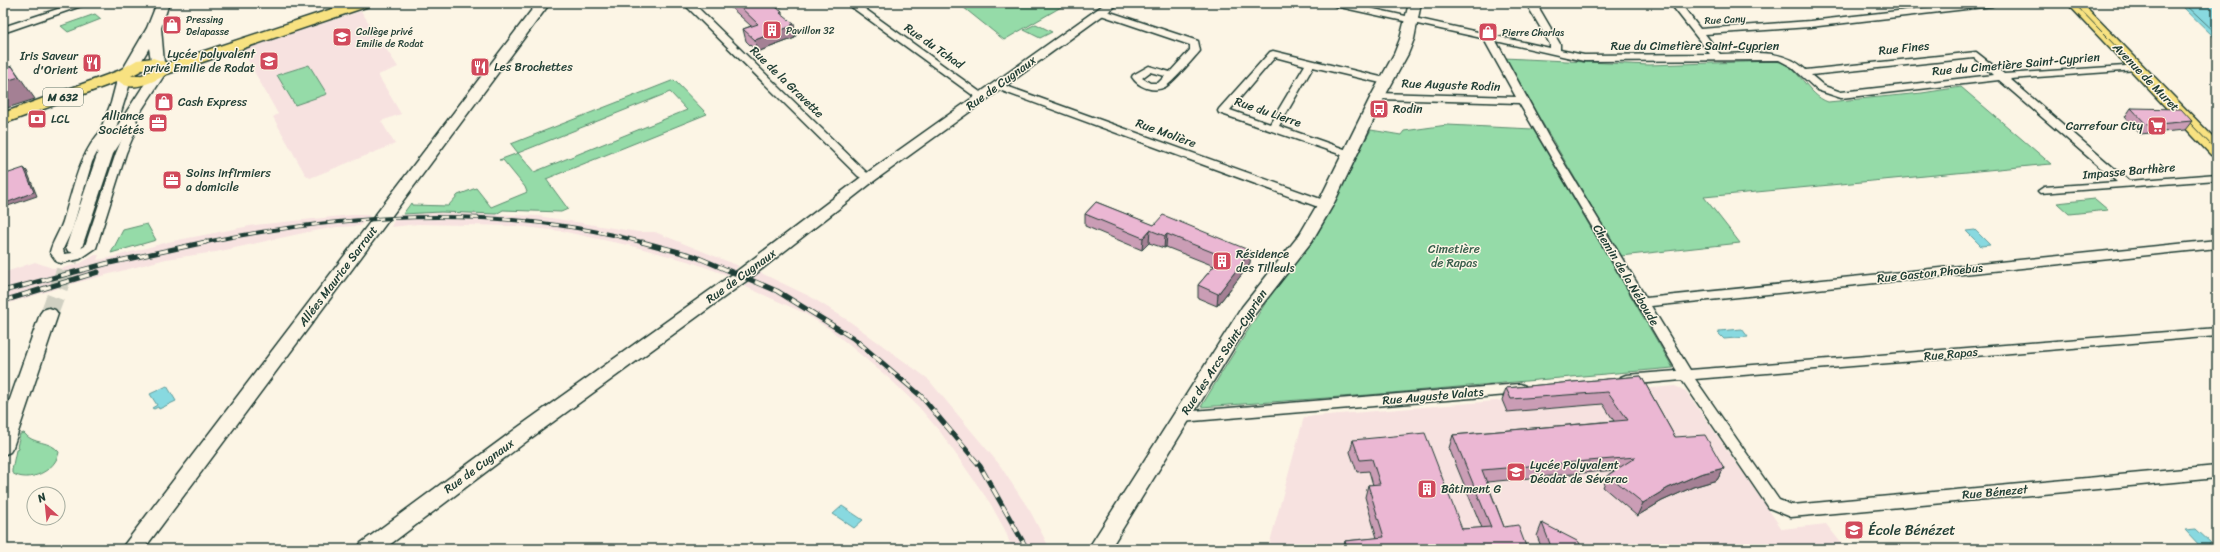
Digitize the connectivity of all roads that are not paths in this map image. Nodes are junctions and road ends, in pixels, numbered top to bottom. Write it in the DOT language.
graph roads {
  1 [pos="85,3"];
  2 [pos="163,3"];
  3 [pos="364,3"];
  4 [pos="544,3"];
  5 [pos="688,3"];
  6 [pos="851,3"];
  7 [pos="1114,3"];
  8 [pos="1335,3"];
  9 [pos="1415,3"];
  10 [pos="1531,3"];
  11 [pos="1698,3"];
  12 [pos="1992,3"];
  13 [pos="2074,3"];
  14 [pos="2084,3"];
  15 [pos="1676,4"];
  16 [pos="1101,12"];
  17 [pos="1410,20"];
  18 [pos="154,28"];
  19 [pos="3,30"];
  20 [pos="1699,32"];
  21 [pos="1491,38"];
  22 [pos="1555,53"];
  23 [pos="1718,58"];
  24 [pos="1310,64"];
  25 [pos="2137,67"];
  26 [pos="159,68"];
  27 [pos="1802,73"];
  28 [pos="1171,75"];
  29 [pos="2000,77"];
  30 [pos="126,78"];
  31 [pos="1385,81"];
  32 [pos="998,86"];
  33 [pos="1378,96"];
  34 [pos="982,97"];
  35 [pos="1523,100"];
  36 [pos="39,106"];
  37 [pos="3,113"];
  38 [pos="130,116"];
  39 [pos="3,120"];
  40 [pos="1273,127"];
  41 [pos="107,131"];
  42 [pos="2217,139"];
  43 [pos="2217,151"];
  44 [pos="1349,154"];
  45 [pos="105,155"];
  46 [pos="2217,177"];
  47 [pos="869,178"];
  48 [pos="2126,184"];
  49 [pos="2044,192"];
  50 [pos="1325,205"];
  51 [pos="2217,244"];
  52 [pos="74,247"];
  53 [pos="1642,303"];
  54 [pos="49,314"];
  55 [pos="2217,332"];
  56 [pos="1686,375"];
  57 [pos="1611,381"];
  58 [pos="1531,388"];
  59 [pos="1181,418"];
  60 [pos="3,447"];
  61 [pos="2217,472"];
  62 [pos="1774,504"];
  63 [pos="132,549"];
  64 [pos="368,549"];
  65 [pos="1100,549"];
  1 -- 19 [label="street"];
  2 -- 18 [label="street"];
  3 -- 26 [label="main road"];
  4 -- 63 [label="street, Allées Maurice Sarraut"];
  5 -- 47 [label="street, Rue de la Gravette"];
  6 -- 34 [label="street, Rue du Tchad"];
  7 -- 16 [label="street, Rue de Cugnaux"];
  8 -- 17 [label="street, Rue du Cimetière Saint-Cyprien"];
  9 -- 17 [label="street, Rue des Arcs Saint-Cyprien"];
  10 -- 22 [label="street"];
  11 -- 15 [label="street"];
  12 -- 20 [label="street, Rue Cany"];
  13 -- 25 [label="main road, Avenue de Muret"];
  14 -- 42 [label="main road, Avenue de Muret"];
  15 -- 20 [label="street"];
  16 -- 28 [label="street"];
  16 -- 32 [label="street, Rue de Cugnaux"];
  17 -- 21 [label="street, Rue du Cimetière Saint-Cyprien"];
  17 -- 31 [label="street, Rue des Arcs Saint-Cyprien"];
  18 -- 26 [label="street"];
  18 -- 30 [label="street"];
  20 -- 23 [label="street"];
  21 -- 22 [label="street, Rue du Cimetière Saint-Cyprien"];
  21 -- 35 [label="street, Chemin de la Néboude"];
  22 -- 23 [label="street, Rue du Cimetière Saint-Cyprien"];
  23 -- 27 [label="street, Rue du Cimetière Saint-Cyprien"];
  24 -- 31 [label="street, Rue du Lierre"];
  24 -- 40 [label="street"];
  24 -- 40 [label="street, Rue du Lierre"];
  25 -- 29 [label="street, Rue du Cimetière Saint-Cyprien"];
  25 -- 43 [label="main road, Avenue de Muret"];
  26 -- 30 [label="main road"];
  26 -- 38 [label="street"];
  27 -- 29 [label="street, Rue du Cimetière Saint-Cyprien"];
  27 -- 29 [label="street, Rue Fines"];
  29 -- 48 [label="street, Rue Fines"];
  30 -- 36 [label="main road, M 632"];
  30 -- 39 [label="main road, M 632"];
  30 -- 41 [label="street"];
  31 -- 33 [label="street, Rue des Arcs Saint-Cyprien"];
  32 -- 34 [label="street, Rue de Cugnaux"];
  32 -- 50 [label="street, Rue Molière"];
  33 -- 35 [label="street, Rue Auguste Rodin"];
  33 -- 44 [label="street, Rue des Arcs Saint-Cyprien"];
  34 -- 47 [label="street, Rue de Cugnaux"];
  35 -- 53 [label="street, Chemin de la Néboude"];
  36 -- 37 [label="street"];
  36 -- 39 [label="main road, M 632"];
  38 -- 41 [label="street"];
  38 -- 45 [label="street"];
  40 -- 44 [label="street, Rue du Lierre"];
  41 -- 45 [label="street"];
  44 -- 50 [label="street, Rue des Arcs Saint-Cyprien"];
  45 -- 52 [label="street"];
  46 -- 48 [label="street, Impasse Barthère"];
  47 -- 64 [label="street, Rue de Cugnaux"];
  48 -- 49 [label="street, Impasse Barthère"];
  50 -- 59 [label="street, Rue des Arcs Saint-Cyprien"];
  51 -- 53 [label="street, Rue Gaston Phoebus"];
  53 -- 56 [label="street, Chemin de la Néboude"];
  54 -- 60 [label="street"];
  55 -- 56 [label="street, Rue Rapas"];
  56 -- 57 [label="street"];
  56 -- 62 [label="street, Chemin de la Néboude"];
  58 -- 59 [label="street, Rue Auguste Valats"];
  59 -- 65 [label="street, Rue des Arcs Saint-Cyprien"];
  61 -- 62 [label="street, Rue Bénezet"];
}
